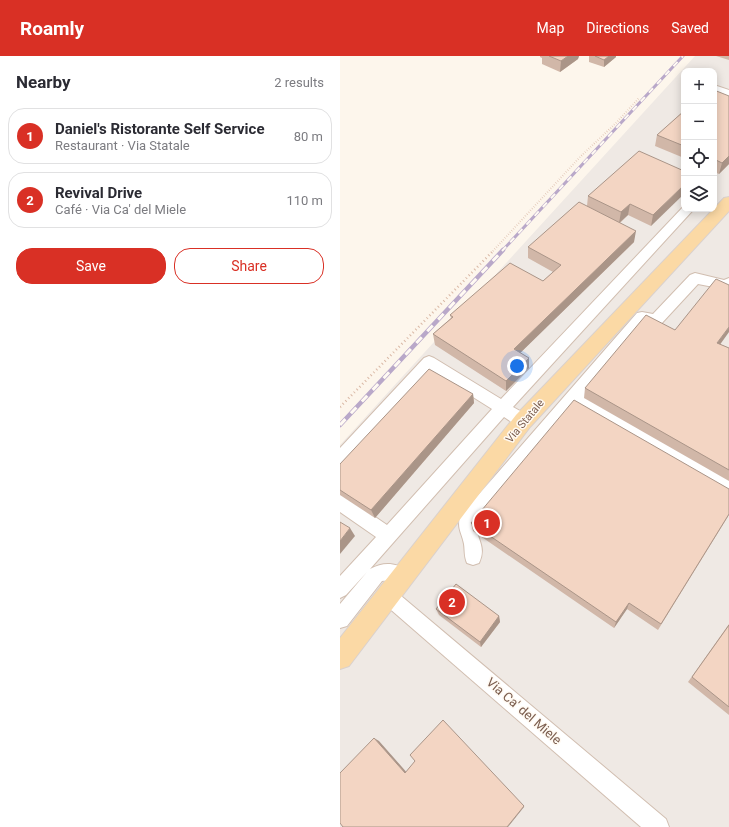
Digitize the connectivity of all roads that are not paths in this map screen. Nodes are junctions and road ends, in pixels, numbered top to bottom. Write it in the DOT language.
graph roads {
  1 [pos="717,89"];
  2 [pos="729,94"];
  3 [pos="729,202"];
  4 [pos="685,212"];
  5 [pos="729,283"];
  6 [pos="574,396"];
  7 [pos="503,408"];
  8 [pos="523,421"];
  9 [pos="340,459"];
  10 [pos="729,485"];
  11 [pos="340,502"];
  12 [pos="389,536"];
  13 [pos="473,557"];
  14 [pos="403,577"];
  15 [pos="340,589"];
  16 [pos="388,596"];
  17 [pos="340,619"];
  18 [pos="340,657"];
  19 [pos="658,827"];
  1 -- 2 [label="street"];
  3 -- 8 [label="main road, Via Statale"];
  4 -- 7 [label="street"];
  5 -- 6 [label="street"];
  6 -- 10 [label="street"];
  6 -- 13 [label="street"];
  7 -- 8 [label="street"];
  7 -- 9 [label="street"];
  7 -- 12 [label="street"];
  8 -- 14 [label="main road, Via Statale"];
  11 -- 12 [label="street"];
  12 -- 15 [label="street"];
  14 -- 16 [label="main road, Via Statale"];
  14 -- 17 [label="street"];
  16 -- 18 [label="main road, Via Statale"];
  16 -- 19 [label="street, Via Ca' del Miele"];
}
